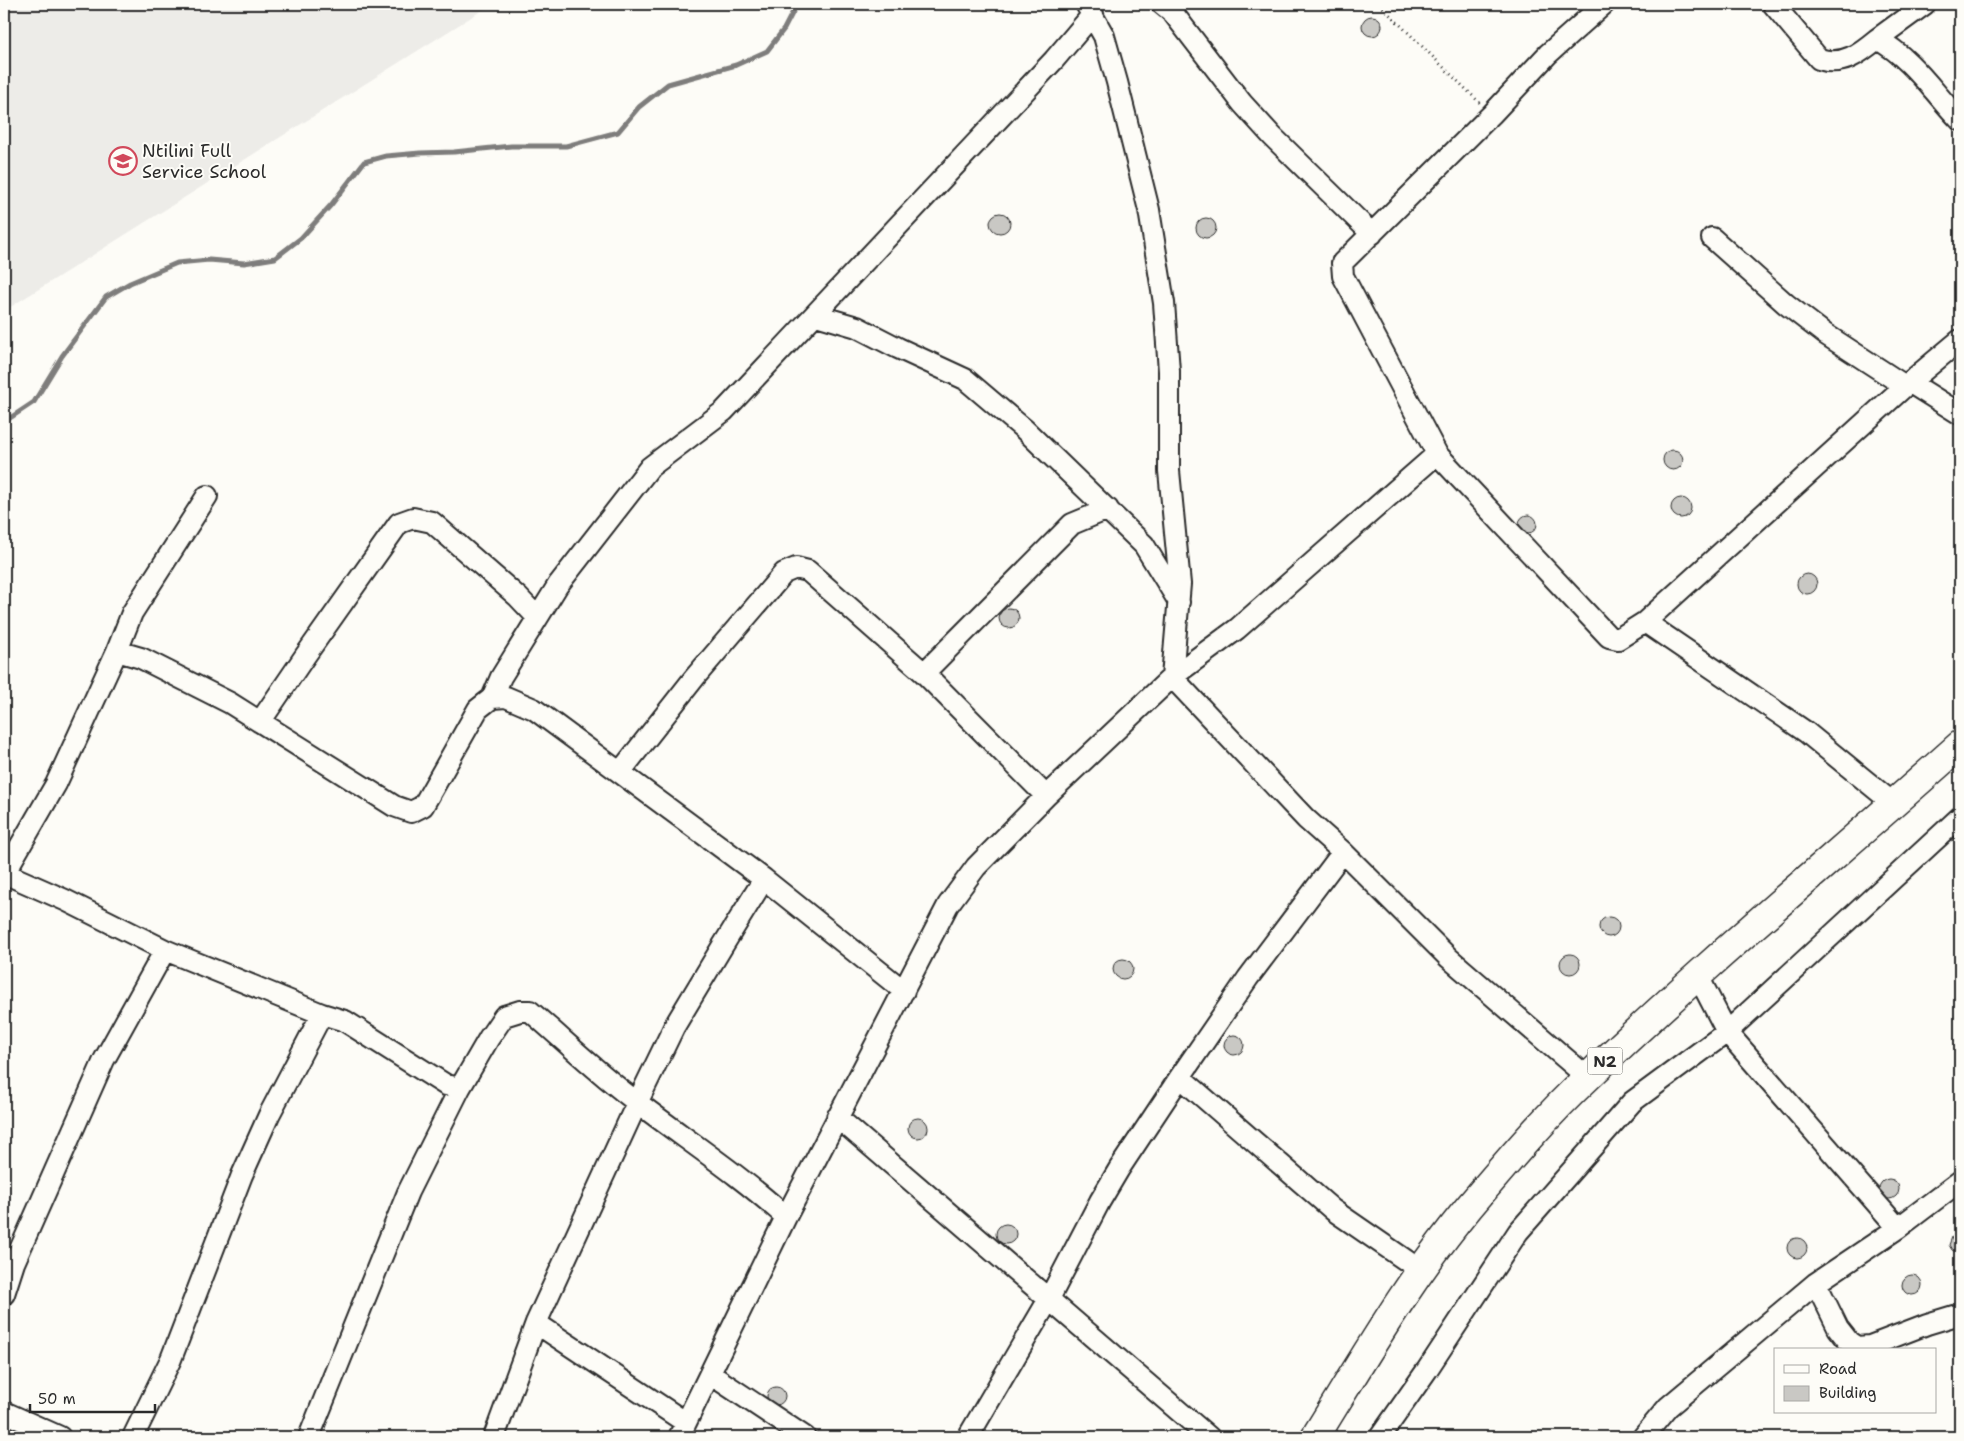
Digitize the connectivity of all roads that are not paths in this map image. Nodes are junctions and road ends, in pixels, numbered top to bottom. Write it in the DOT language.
graph roads {
  1 [pos="1162,4"];
  2 [pos="1604,4"];
  3 [pos="1773,4"];
  4 [pos="1925,4"];
  5 [pos="1090,9"];
  6 [pos="1877,39"];
  7 [pos="1960,120"];
  8 [pos="1372,234"];
  9 [pos="1712,238"];
  10 [pos="816,315"];
  11 [pos="1960,340"];
  12 [pos="1907,384"];
  13 [pos="1960,414"];
  14 [pos="1437,454"];
  15 [pos="207,496"];
  16 [pos="1108,509"];
  17 [pos="1179,602"];
  18 [pos="537,617"];
  19 [pos="1645,622"];
  20 [pos="116,651"];
  21 [pos="924,673"];
  22 [pos="1172,678"];
  23 [pos="492,698"];
  24 [pos="260,722"];
  25 [pos="1960,744"];
  26 [pos="621,771"];
  27 [pos="1046,796"];
  28 [pos="1894,804"];
  29 [pos="1960,817"];
  30 [pos="1343,852"];
  31 [pos="4,874"];
  32 [pos="764,879"];
  33 [pos="165,950"];
  34 [pos="1698,976"];
  35 [pos="904,991"];
  36 [pos="322,1014"];
  37 [pos="1727,1032"];
  38 [pos="1180,1077"];
  39 [pos="1587,1077"];
  40 [pos="460,1088"];
  41 [pos="637,1103"];
  42 [pos="837,1116"];
  43 [pos="1960,1181"];
  44 [pos="786,1217"];
  45 [pos="1898,1228"];
  46 [pos="1420,1270"];
  47 [pos="1816,1283"];
  48 [pos="4,1294"];
  49 [pos="1048,1300"];
  50 [pos="1960,1314"];
  51 [pos="536,1323"];
  52 [pos="710,1374"];
  53 [pos="4,1412"];
  54 [pos="682,1430"];
  55 [pos="60,1437"];
  56 [pos="133,1437"];
  57 [pos="309,1437"];
  58 [pos="494,1437"];
  59 [pos="805,1437"];
  60 [pos="968,1437"];
  61 [pos="1209,1437"];
  62 [pos="1315,1437"];
  63 [pos="1380,1437"];
  64 [pos="1643,1437"];
  1 -- 8 [label="street"];
  2 -- 8 [label="street"];
  3 -- 6 [label="street"];
  4 -- 6 [label="street"];
  5 -- 10 [label="street"];
  5 -- 17 [label="street"];
  6 -- 7 [label="street"];
  8 -- 14 [label="street"];
  9 -- 12 [label="street"];
  10 -- 16 [label="street"];
  10 -- 18 [label="street"];
  11 -- 12 [label="street"];
  12 -- 13 [label="street"];
  12 -- 19 [label="street"];
  14 -- 19 [label="street"];
  14 -- 22 [label="street"];
  15 -- 20 [label="street"];
  16 -- 17 [label="street"];
  16 -- 21 [label="street"];
  17 -- 22 [label="street"];
  18 -- 23 [label="street"];
  18 -- 24 [label="street"];
  19 -- 28 [label="street"];
  20 -- 24 [label="street"];
  20 -- 31 [label="street"];
  21 -- 26 [label="street"];
  21 -- 27 [label="street"];
  22 -- 27 [label="street"];
  22 -- 30 [label="street"];
  23 -- 24 [label="street"];
  23 -- 26 [label="street"];
  25 -- 28 [label="highway, N2"];
  26 -- 32 [label="street"];
  27 -- 35 [label="street"];
  28 -- 34 [label="highway, N2"];
  29 -- 37 [label="street"];
  30 -- 38 [label="street"];
  30 -- 39 [label="street"];
  31 -- 33 [label="street"];
  32 -- 35 [label="street"];
  32 -- 41 [label="street"];
  33 -- 36 [label="street"];
  33 -- 48 [label="street"];
  34 -- 37 [label="street"];
  34 -- 39 [label="highway, N2"];
  35 -- 42 [label="street"];
  36 -- 40 [label="street"];
  36 -- 56 [label="street"];
  37 -- 45 [label="street"];
  37 -- 63 [label="street"];
  38 -- 46 [label="street"];
  38 -- 49 [label="street"];
  39 -- 46 [label="highway, N2"];
  40 -- 41 [label="street"];
  40 -- 57 [label="street"];
  41 -- 44 [label="street"];
  41 -- 51 [label="street"];
  42 -- 44 [label="street"];
  42 -- 49 [label="street"];
  43 -- 45 [label="street"];
  44 -- 52 [label="street"];
  45 -- 47 [label="street"];
  46 -- 62 [label="highway, N2"];
  47 -- 50 [label="street"];
  47 -- 64 [label="street"];
  49 -- 60 [label="street"];
  49 -- 61 [label="street"];
  51 -- 54 [label="street"];
  51 -- 58 [label="street"];
  52 -- 54 [label="street"];
  52 -- 59 [label="street"];
  53 -- 55 [label="street"];
}
